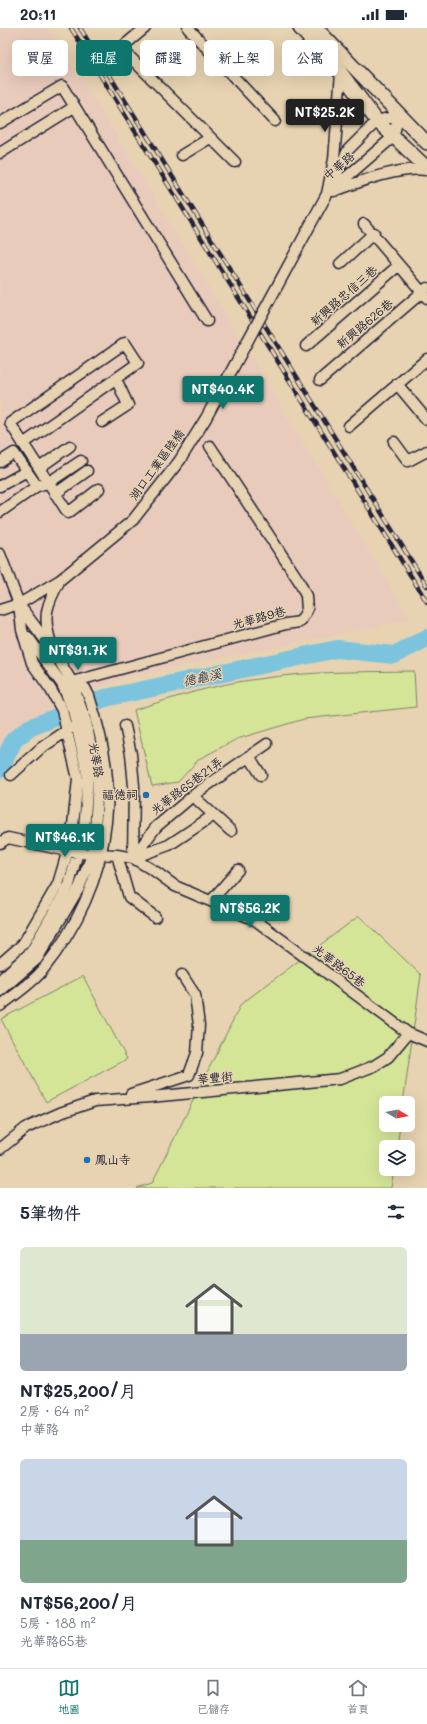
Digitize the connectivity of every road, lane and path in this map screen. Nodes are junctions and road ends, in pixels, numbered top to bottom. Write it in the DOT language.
graph roads {
  1 [pos="145,28"];
  2 [pos="188,28"];
  3 [pos="300,28"];
  4 [pos="316,28"];
  5 [pos="340,73"];
  6 [pos="74,107"];
  7 [pos="399,114"];
  8 [pos="274,121"];
  9 [pos="376,121"];
  10 [pos="0,124"];
  11 [pos="393,137"];
  12 [pos="210,138"];
  13 [pos="427,143"];
  14 [pos="0,153"];
  15 [pos="182,155"];
  16 [pos="235,162"];
  17 [pos="427,169"];
  18 [pos="327,194"];
  19 [pos="364,224"];
  20 [pos="374,233"];
  21 [pos="340,264"];
  22 [pos="399,265"];
  23 [pos="425,293"];
  24 [pos="207,321"];
  25 [pos="306,346"];
  26 [pos="427,360"];
  27 [pos="116,379"];
  28 [pos="320,380"];
  29 [pos="397,384"];
  30 [pos="427,420"];
  31 [pos="102,422"];
  32 [pos="348,426"];
  33 [pos="394,442"];
  34 [pos="23,444"];
  35 [pos="70,446"];
  36 [pos="210,446"];
  37 [pos="427,451"];
  38 [pos="81,461"];
  39 [pos="0,462"];
  40 [pos="38,468"];
  41 [pos="27,471"];
  42 [pos="87,471"];
  43 [pos="48,483"];
  44 [pos="0,486"];
  45 [pos="37,486"];
  46 [pos="99,489"];
  47 [pos="55,494"];
  48 [pos="0,512"];
  49 [pos="0,554"];
  50 [pos="60,580"];
  51 [pos="19,604"];
  52 [pos="0,610"];
  53 [pos="54,652"];
  54 [pos="72,682"];
  55 [pos="70,706"];
  56 [pos="77,723"];
  57 [pos="125,726"];
  58 [pos="267,744"];
  59 [pos="249,756"];
  60 [pos="11,775"];
  61 [pos="261,775"];
  62 [pos="193,796"];
  63 [pos="214,815"];
  64 [pos="231,831"];
  65 [pos="0,843"];
  66 [pos="72,852"];
  67 [pos="97,855"];
  68 [pos="117,855"];
  69 [pos="133,858"];
  70 [pos="238,870"];
  71 [pos="211,901"];
  72 [pos="154,917"];
  73 [pos="0,964"];
  74 [pos="182,975"];
  75 [pos="0,980"];
  76 [pos="0,991"];
  77 [pos="0,1006"];
  78 [pos="408,1033"];
  79 [pos="427,1041"];
  80 [pos="120,1098"];
  81 [pos="0,1149"];
  1 -- 12 [label="street"];
  2 -- 8 [label="street"];
  3 -- 5 [label="main road"];
  4 -- 7 [label="main road"];
  5 -- 9 [label="main road"];
  5 -- 18 [label="street"];
  6 -- 10 [label="street"];
  6 -- 14 [label="street"];
  6 -- 24 [label="street"];
  7 -- 9 [label="street, 中華路"];
  7 -- 11 [label="street"];
  7 -- 13 [label="main road"];
  9 -- 11 [label="main road"];
  9 -- 18 [label="street, 中華路"];
  11 -- 17 [label="main road"];
  11 -- 18 [label="street, 中華路"];
  12 -- 15 [label="street"];
  12 -- 16 [label="street"];
  17 -- 18 [label="street"];
  18 -- 50 [label="street, 湖口工業區陸橋, bridge"];
  19 -- 20 [label="street"];
  20 -- 21 [label="street"];
  20 -- 22 [label="street"];
  22 -- 23 [label="street"];
  22 -- 25 [label="street, 新興路忠信三巷"];
  23 -- 28 [label="street, 新興路626巷"];
  26 -- 29 [label="street"];
  27 -- 31 [label="street"];
  27 -- 34 [label="street"];
  27 -- 34 [label="street"];
  29 -- 30 [label="street"];
  29 -- 32 [label="street"];
  33 -- 37 [label="street"];
  34 -- 40 [label="street"];
  35 -- 40 [label="street"];
  36 -- 54 [label="street, 光華路9巷"];
  38 -- 43 [label="street"];
  39 -- 41 [label="street"];
  40 -- 43 [label="street"];
  41 -- 44 [label="street"];
  41 -- 45 [label="street"];
  42 -- 47 [label="street"];
  43 -- 45 [label="street"];
  43 -- 47 [label="street"];
  45 -- 48 [label="street"];
  46 -- 47 [label="street"];
  49 -- 51 [label="street"];
  50 -- 51 [label="street"];
  50 -- 53 [label="street"];
  51 -- 52 [label="street"];
  51 -- 53 [label="street, 光華路"];
  51 -- 55 [label="street, 光華路"];
  53 -- 54 [label="street, 光華路"];
  54 -- 55 [label="street, 光華路"];
  54 -- 56 [label="street, 光華路"];
  55 -- 56 [label="street, 光華路"];
  56 -- 60 [label="street"];
  56 -- 66 [label="street, 光華路"];
  56 -- 67 [label="street, 光華路"];
  57 -- 69 [label="street"];
  58 -- 59 [label="street, 光華路65巷21弄"];
  59 -- 61 [label="street"];
  59 -- 62 [label="street, 光華路65巷21弄"];
  62 -- 63 [label="street"];
  62 -- 69 [label="street, 光華路65巷21弄"];
  63 -- 64 [label="street"];
  63 -- 69 [label="street"];
  65 -- 66 [label="street, 光華路65巷"];
  66 -- 67 [label="street, 光華路65巷"];
  66 -- 73 [label="street, 光華路"];
  66 -- 75 [label="street, 光華路"];
  67 -- 68 [label="street, 光華路65巷"];
  67 -- 76 [label="street, 光華路"];
  67 -- 77 [label="street, 光華路"];
  68 -- 69 [label="street, 光華路65巷"];
  68 -- 72 [label="street"];
  69 -- 71 [label="street, 光華路65巷"];
  70 -- 71 [label="street"];
  71 -- 78 [label="street, 光華路65巷"];
  74 -- 80 [label="street"];
  78 -- 79 [label="street"];
  78 -- 80 [label="street, 華豐街"];
  80 -- 81 [label="street, 華豐街"];
}
